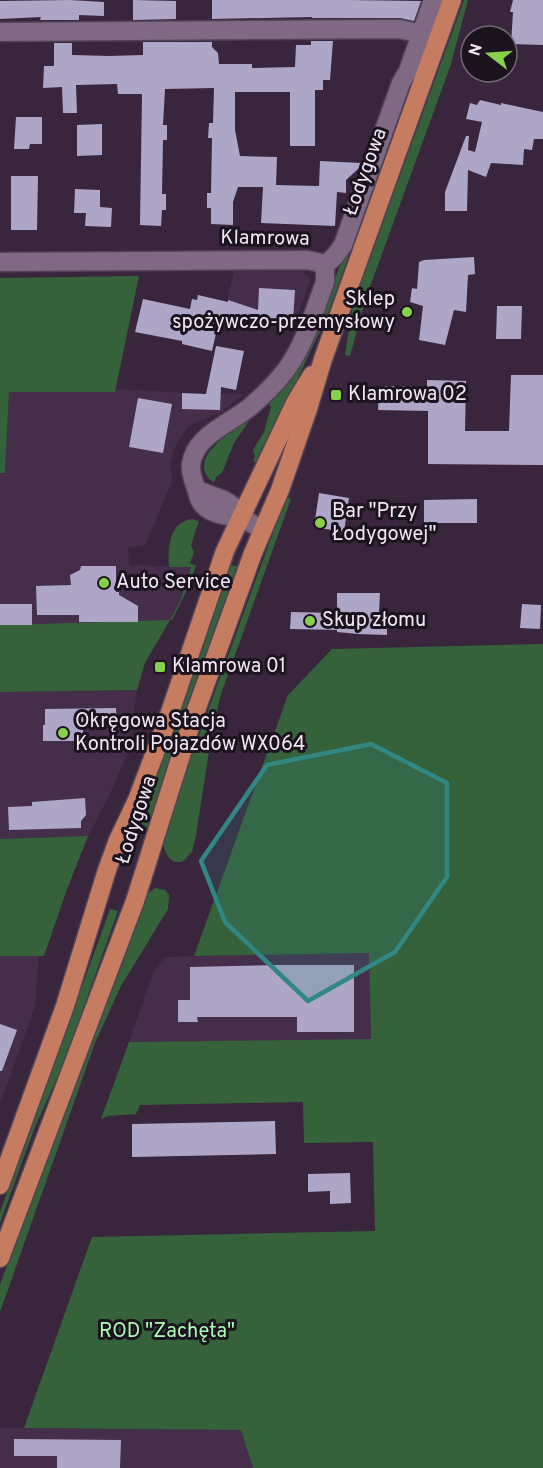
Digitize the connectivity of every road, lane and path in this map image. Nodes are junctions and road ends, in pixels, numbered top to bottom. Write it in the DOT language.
graph roads {
  1 [pos="433,0"];
  2 [pos="452,0"];
  3 [pos="0,32"];
  4 [pos="421,34"];
  5 [pos="0,262"];
  6 [pos="324,266"];
  7 [pos="323,359"];
  8 [pos="240,516"];
  9 [pos="262,530"];
  10 [pos="0,1185"];
  11 [pos="0,1258"];
  1 -- 4 [label="street"];
  2 -- 7 [label="main road, Łodygowa"];
  3 -- 4 [label="street"];
  4 -- 6 [label="street"];
  5 -- 6 [label="street, Klamrowa"];
  6 -- 8 [label="street, Klamrowa"];
  7 -- 8 [label="main road, Łodygowa"];
  7 -- 9 [label="main road, Łodygowa"];
  8 -- 9 [label="street, Klamrowa"];
  8 -- 10 [label="main road, Łodygowa"];
  9 -- 11 [label="main road, Łodygowa"];
}
